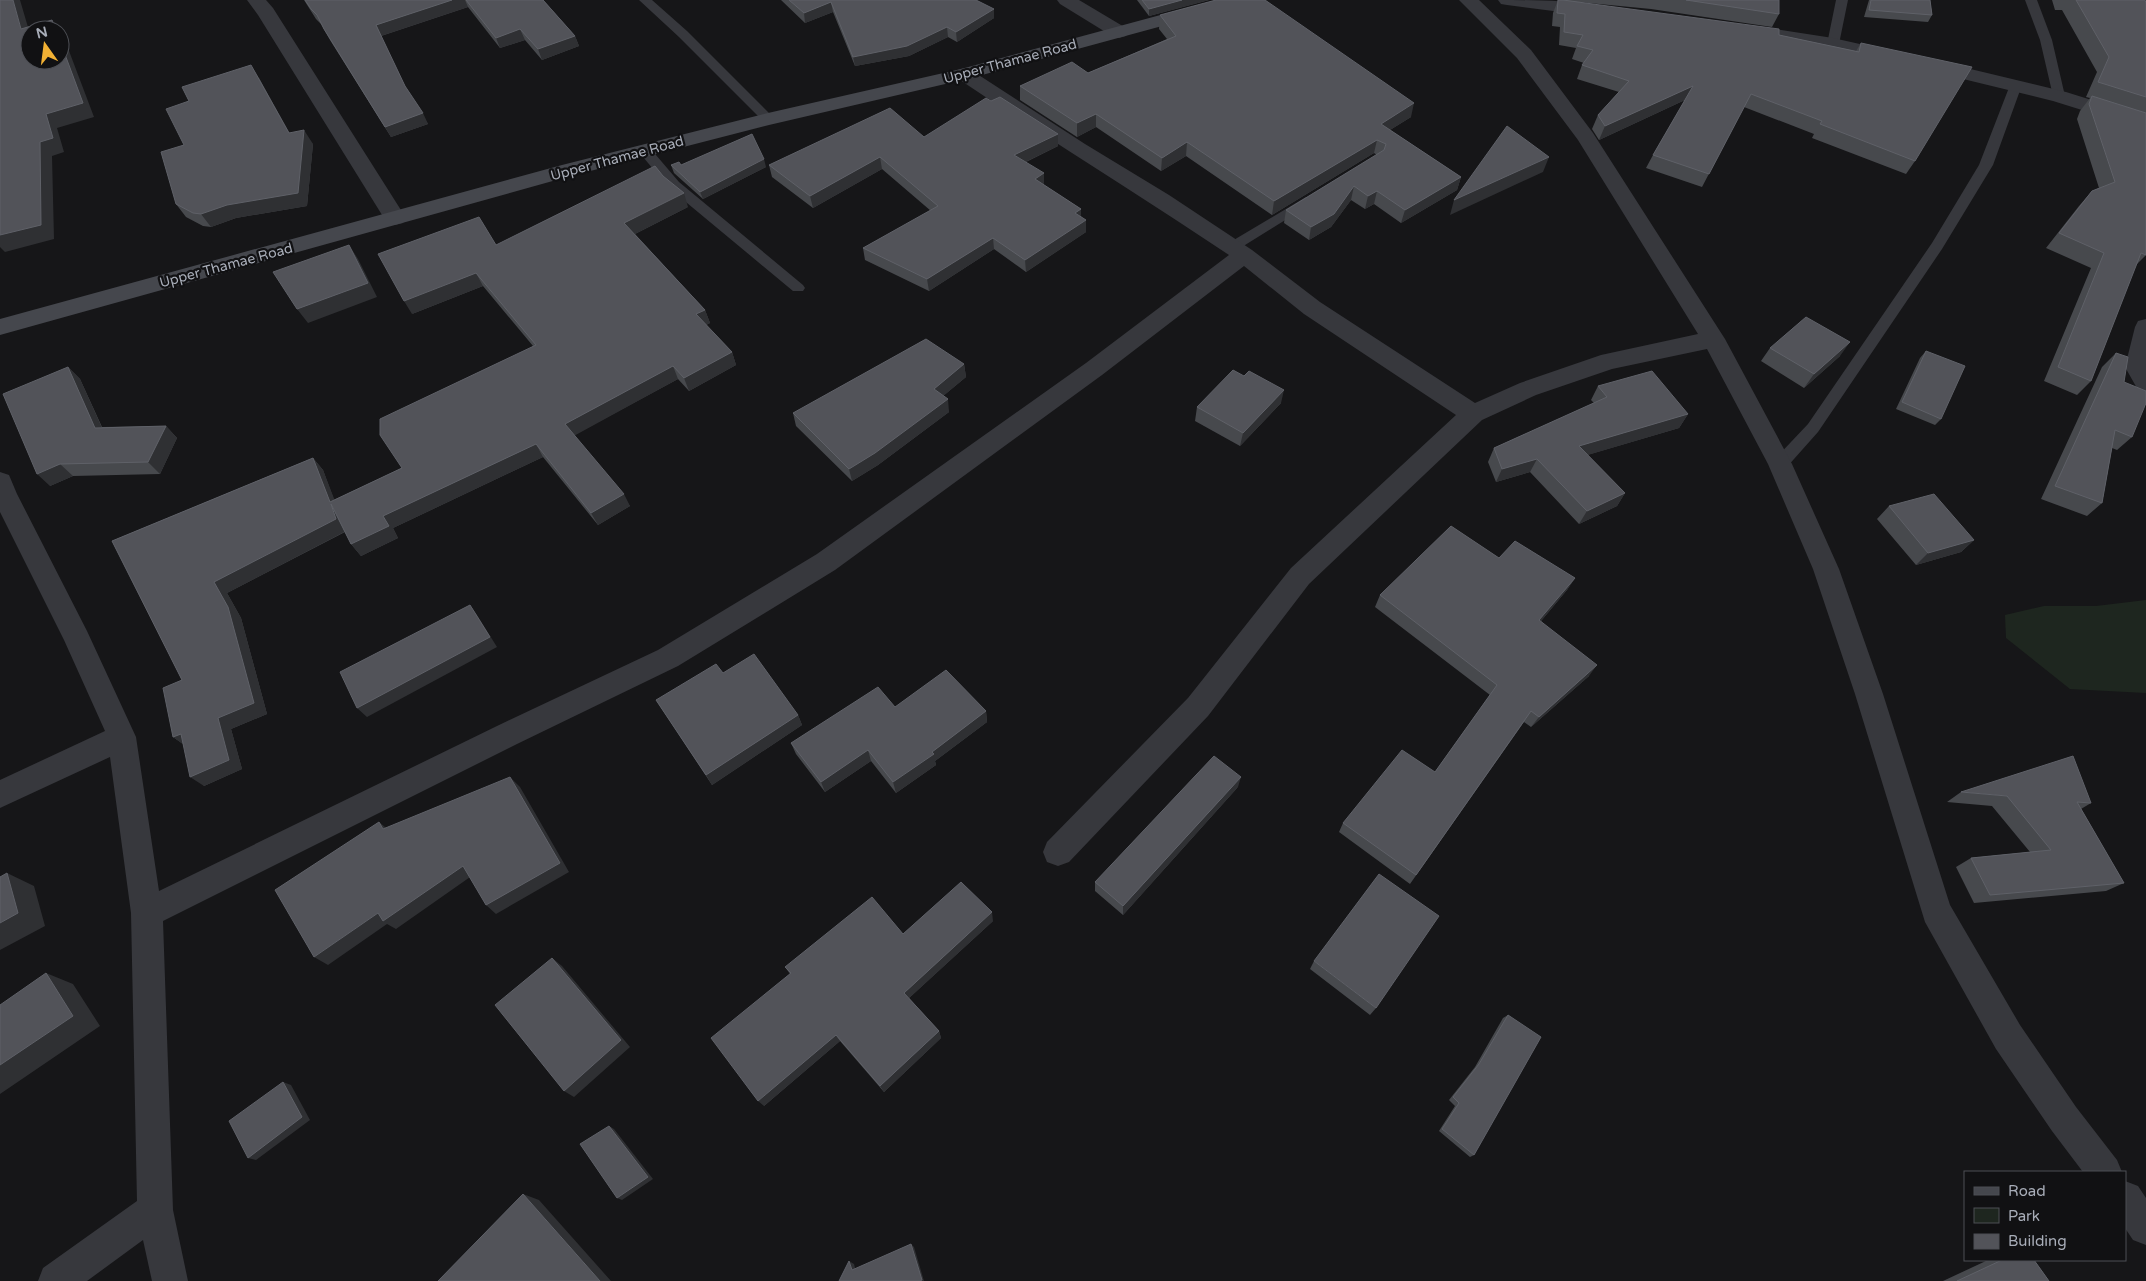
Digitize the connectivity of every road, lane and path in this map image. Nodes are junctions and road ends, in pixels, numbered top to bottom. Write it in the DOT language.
graph roads {
  1 [pos="256,0"];
  2 [pos="645,0"];
  3 [pos="1066,0"];
  4 [pos="1237,0"];
  5 [pos="1468,0"];
  6 [pos="1507,0"];
  7 [pos="1842,0"];
  8 [pos="2031,0"];
  9 [pos="1611,13"];
  10 [pos="1736,29"];
  11 [pos="1120,32"];
  12 [pos="1833,44"];
  13 [pos="964,74"];
  14 [pos="2016,85"];
  15 [pos="2059,96"];
  16 [pos="768,119"];
  17 [pos="2146,124"];
  18 [pos="645,151"];
  19 [pos="1316,195"];
  20 [pos="395,218"];
  21 [pos="1238,251"];
  22 [pos="798,288"];
  23 [pos="0,327"];
  24 [pos="2146,327"];
  25 [pos="1714,339"];
  26 [pos="2146,384"];
  27 [pos="1474,414"];
  28 [pos="1780,464"];
  29 [pos="0,482"];
  30 [pos="122,737"];
  31 [pos="0,794"];
  32 [pos="1058,852"];
  33 [pos="147,913"];
  34 [pos="2104,1171"];
  35 [pos="2126,1200"];
  36 [pos="155,1210"];
  37 [pos="2146,1227"];
  38 [pos="56,1281"];
  39 [pos="170,1281"];
  1 -- 20 [label="street"];
  2 -- 16 [label="lane"];
  3 -- 11 [label="street"];
  4 -- 11 [label="street, Upper Thamae Road"];
  5 -- 25 [label="street"];
  6 -- 9 [label="street"];
  7 -- 12 [label="lane"];
  8 -- 15 [label="lane"];
  10 -- 12 [label="street"];
  11 -- 13 [label="street, Upper Thamae Road"];
  12 -- 14 [label="street"];
  13 -- 16 [label="street, Upper Thamae Road"];
  13 -- 21 [label="street"];
  14 -- 15 [label="street"];
  14 -- 28 [label="lane"];
  15 -- 17 [label="street"];
  16 -- 18 [label="street, Upper Thamae Road"];
  18 -- 20 [label="street, Upper Thamae Road"];
  18 -- 22 [label="lane"];
  19 -- 21 [label="lane"];
  20 -- 23 [label="street, Upper Thamae Road"];
  21 -- 27 [label="street"];
  21 -- 33 [label="street"];
  24 -- 26 [label="street"];
  25 -- 27 [label="street"];
  25 -- 28 [label="street"];
  27 -- 32 [label="street"];
  28 -- 34 [label="street"];
  29 -- 30 [label="street"];
  30 -- 31 [label="street"];
  30 -- 33 [label="street"];
  33 -- 36 [label="street"];
  35 -- 37 [label="street"];
  36 -- 38 [label="street"];
  36 -- 39 [label="street"];
}
